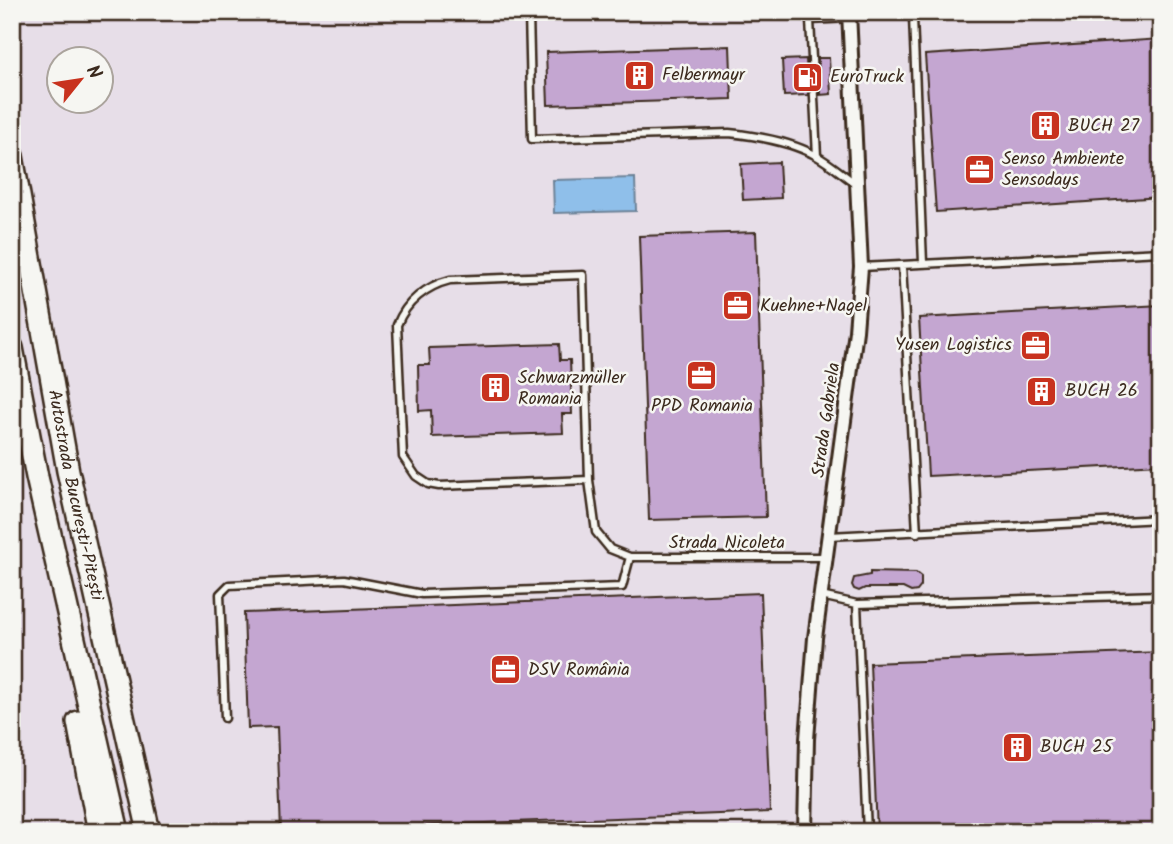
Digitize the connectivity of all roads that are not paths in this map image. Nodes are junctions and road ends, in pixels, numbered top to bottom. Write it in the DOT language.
graph roads {
  1 [pos="554,12"];
  2 [pos="917,12"];
  3 [pos="849,15"];
  4 [pos="12,156"];
  5 [pos="817,156"];
  6 [pos="858,185"];
  7 [pos="1161,251"];
  8 [pos="923,263"];
  9 [pos="902,265"];
  10 [pos="861,267"];
  11 [pos="12,348"];
  12 [pos="12,372"];
  13 [pos="589,480"];
  14 [pos="1161,519"];
  15 [pos="917,533"];
  16 [pos="828,536"];
  17 [pos="629,556"];
  18 [pos="825,557"];
  19 [pos="1161,594"];
  20 [pos="820,596"];
  21 [pos="857,604"];
  22 [pos="225,718"];
  23 [pos="99,832"];
  24 [pos="118,832"];
  25 [pos="149,832"];
  26 [pos="805,832"];
  27 [pos="867,832"];
  1 -- 5 [label="lane"];
  2 -- 8 [label="lane"];
  3 -- 5 [label="lane"];
  3 -- 6 [label="street, Strada Gabriela"];
  4 -- 25 [label="highway, Autostrada București-Pitești"];
  5 -- 6 [label="lane"];
  6 -- 10 [label="street, Strada Gabriela"];
  7 -- 8 [label="lane"];
  8 -- 9 [label="lane"];
  9 -- 10 [label="lane"];
  9 -- 15 [label="lane"];
  10 -- 16 [label="street, Strada Gabriela"];
  11 -- 24 [label="highway, Autostrada București-Pitești"];
  12 -- 23 [label="highway"];
  13 -- 13 [label="lane"];
  13 -- 17 [label="lane"];
  14 -- 15 [label="lane"];
  15 -- 16 [label="lane"];
  16 -- 18 [label="street, Strada Gabriela"];
  17 -- 18 [label="lane, Strada Nicoleta"];
  17 -- 22 [label="lane"];
  18 -- 20 [label="street, Strada Gabriela"];
  19 -- 21 [label="lane"];
  20 -- 21 [label="lane"];
  20 -- 26 [label="street, Strada Gabriela"];
  21 -- 27 [label="lane"];
}
